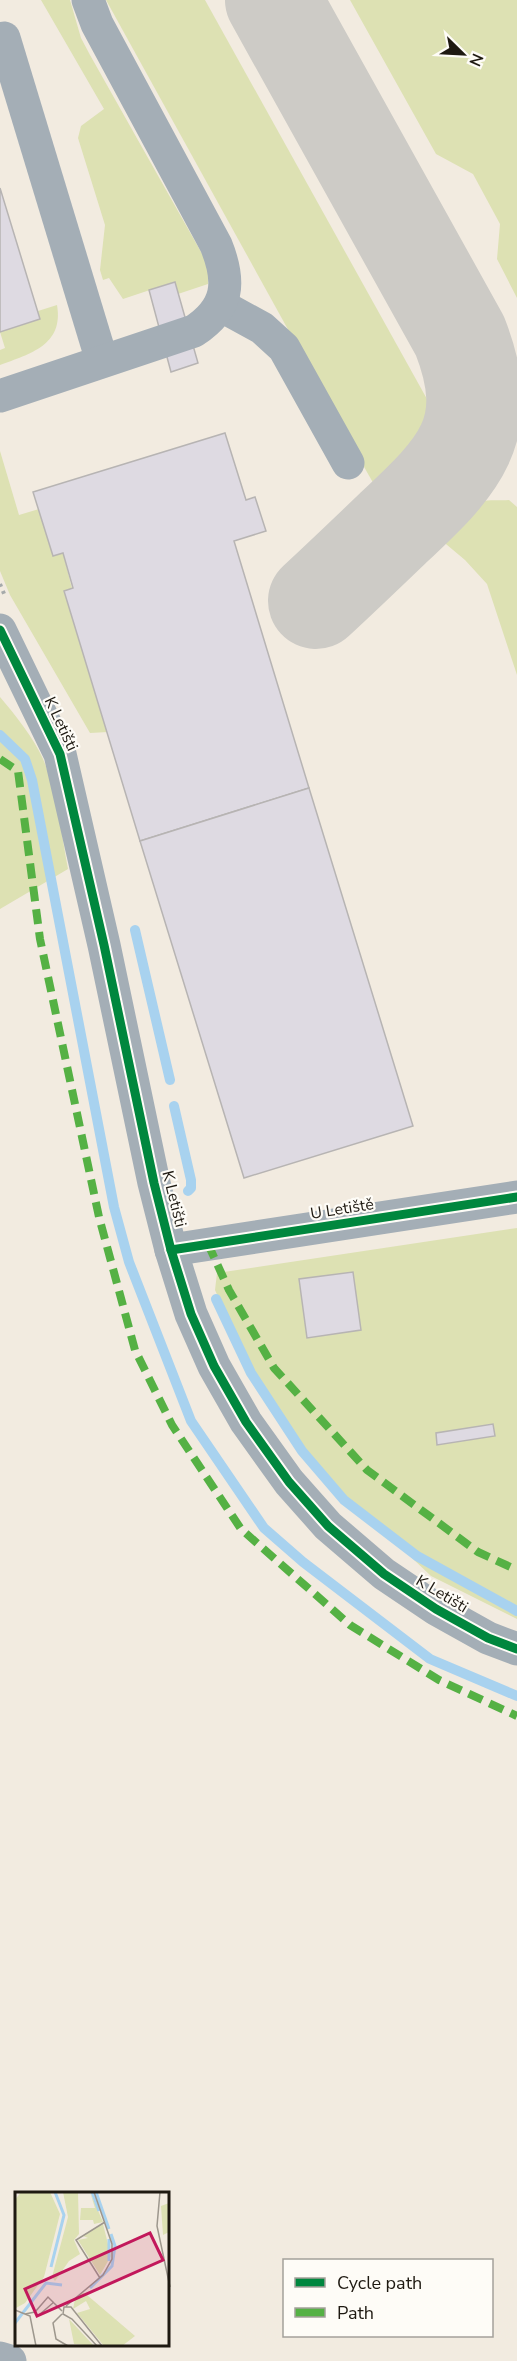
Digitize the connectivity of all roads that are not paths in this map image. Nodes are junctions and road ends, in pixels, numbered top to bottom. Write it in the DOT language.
graph roads {
  1 [pos="88,0"];
  2 [pos="4,38"];
  3 [pos="220,305"];
  4 [pos="102,361"];
  5 [pos="8,396"];
  6 [pos="348,463"];
  7 [pos="0,630"];
  8 [pos="0,672"];
  9 [pos="39,711"];
  10 [pos="517,1197"];
  11 [pos="171,1250"];
  12 [pos="517,1649"];
  13 [pos="0,2358"];
  14 [pos="10,2361"];
  1 -- 3 [label="street"];
  2 -- 4 [label="street"];
  3 -- 4 [label="street"];
  3 -- 6 [label="street"];
  4 -- 5 [label="street"];
  7 -- 9 [label="street, K Letišti"];
  8 -- 9 [label="street, K Letišti"];
  9 -- 11 [label="street, K Letišti"];
  10 -- 11 [label="street, U Letiště"];
  11 -- 12 [label="street, K Letišti"];
  13 -- 14 [label="street"];
}
